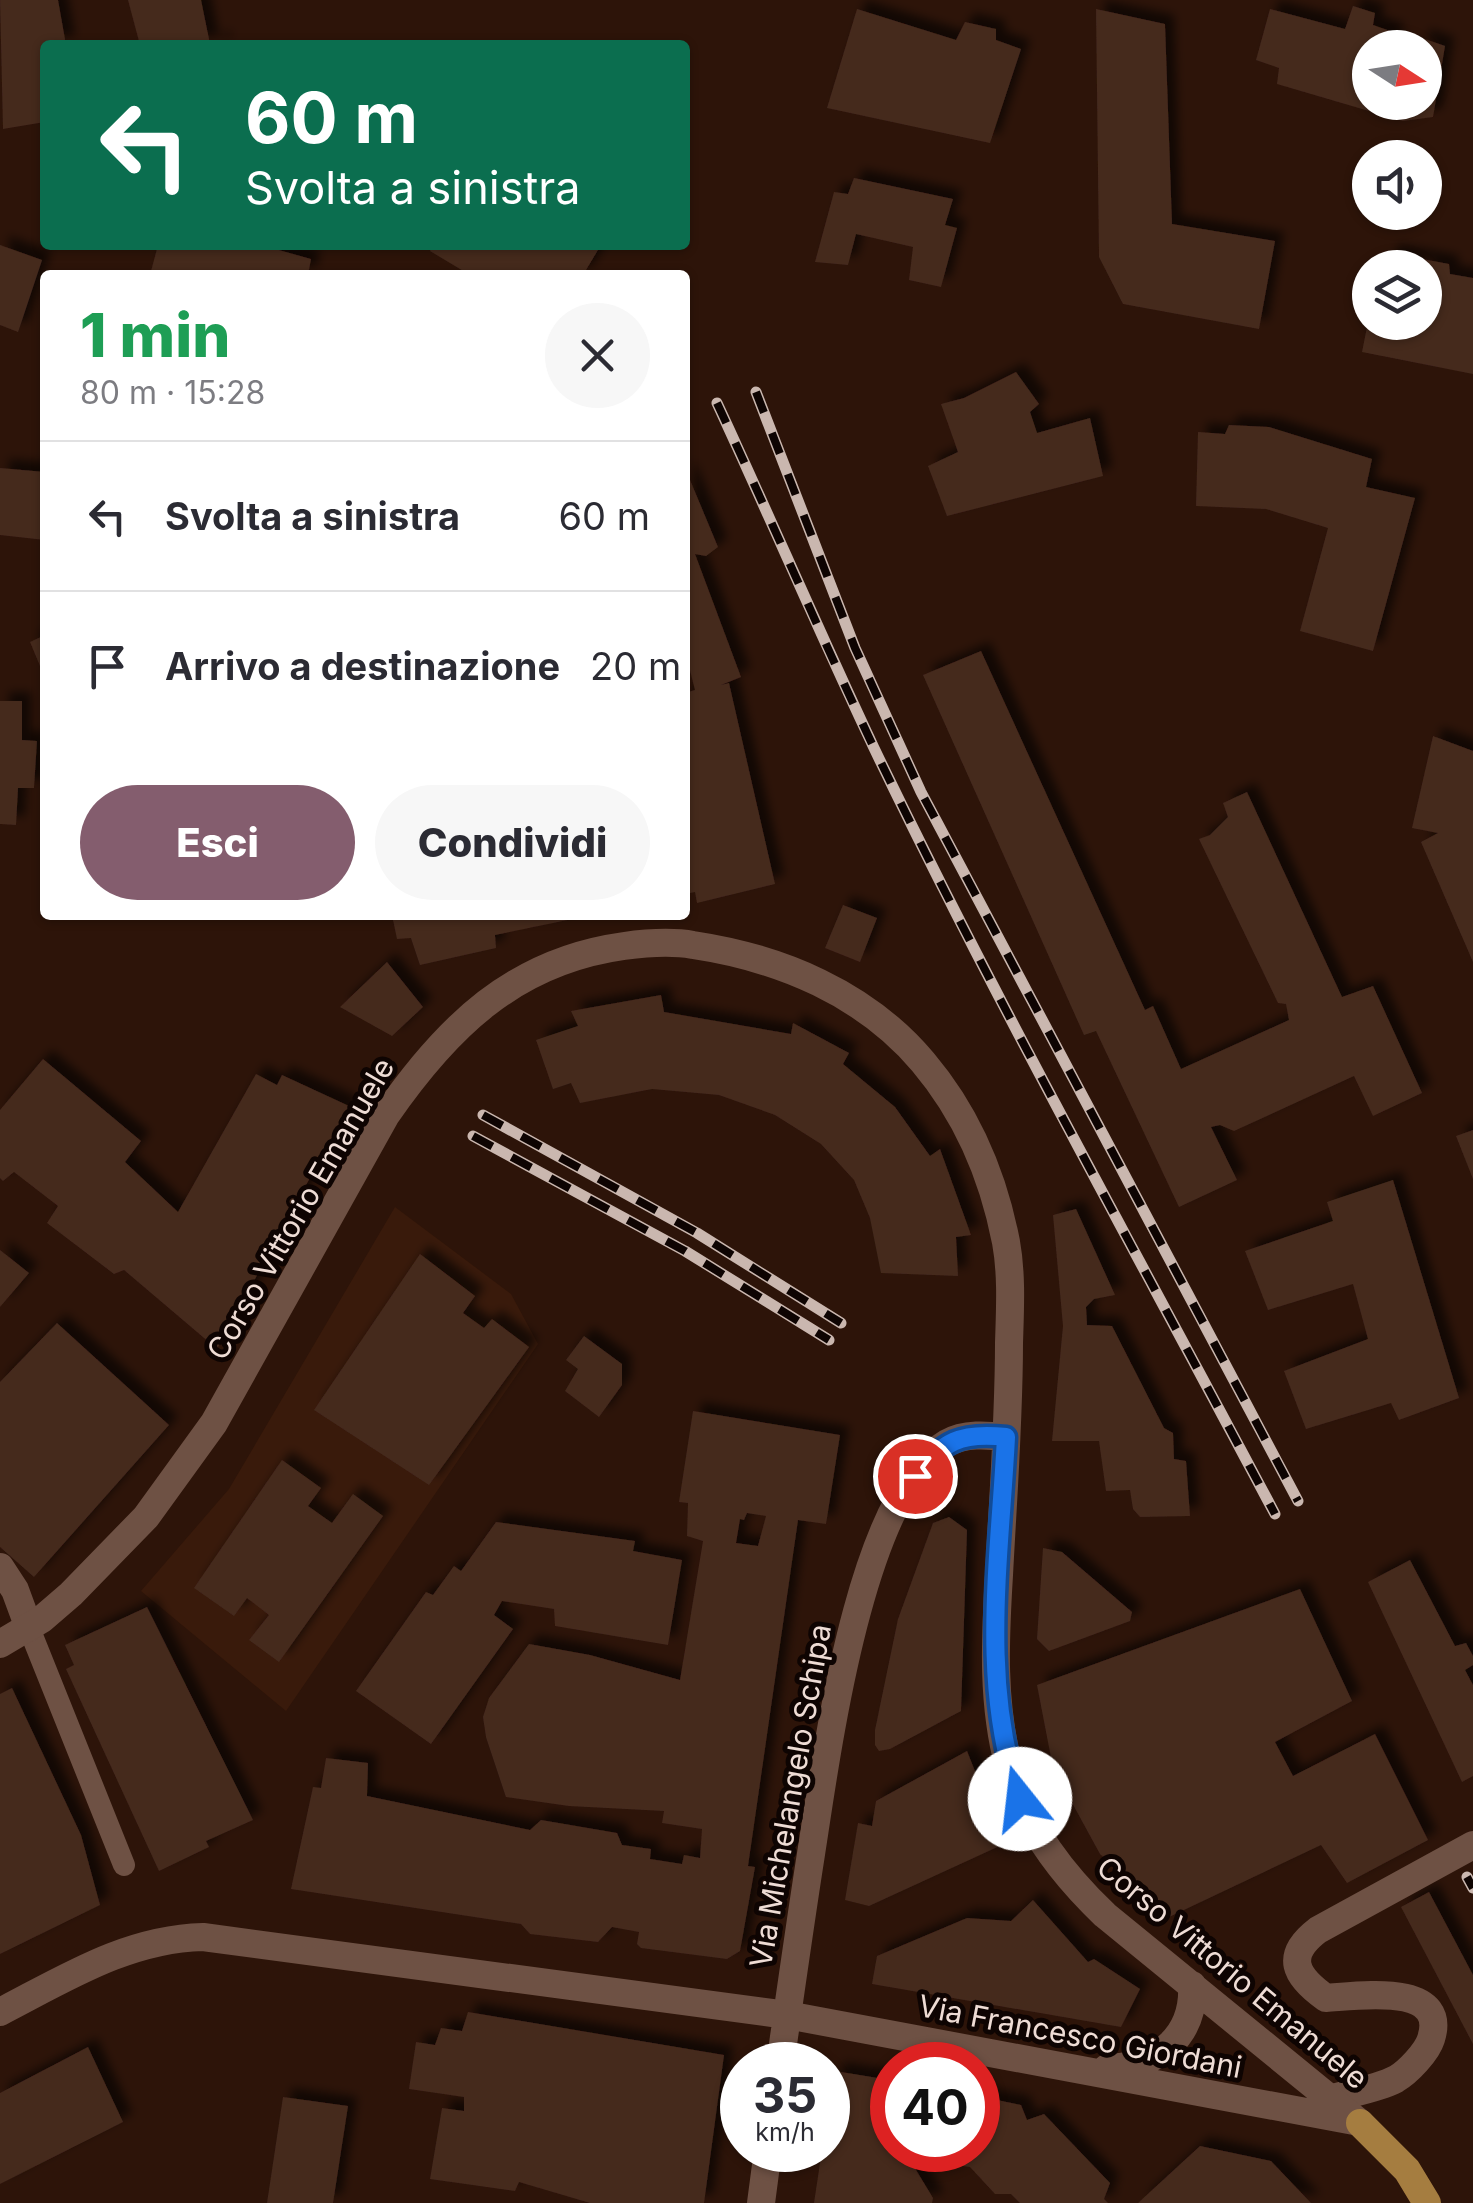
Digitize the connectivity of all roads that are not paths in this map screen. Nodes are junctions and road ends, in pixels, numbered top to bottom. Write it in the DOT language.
graph roads {
  1 [pos="1006,1437"];
  2 [pos="0,1567"];
  3 [pos="29,1628"];
  4 [pos="0,1644"];
  5 [pos="1473,1846"];
  6 [pos="124,1865"];
  7 [pos="1192,1986"];
  8 [pos="0,2012"];
  9 [pos="787,2014"];
  10 [pos="783,2042"];
  11 [pos="1060,2064"];
  12 [pos="1330,2099"];
  13 [pos="1360,2122"];
  14 [pos="765,2172"];
  15 [pos="761,2203"];
  16 [pos="1427,2203"];
  1 -- 3 [label="street, Corso Vittorio Emanuele"];
  1 -- 7 [label="street, Corso Vittorio Emanuele"];
  1 -- 9 [label="street, Via Michelangelo Schipa"];
  2 -- 3 [label="street"];
  3 -- 4 [label="street, Corso Vittorio Emanuele"];
  3 -- 6 [label="lane"];
  5 -- 12 [label="street"];
  7 -- 11 [label="street"];
  7 -- 12 [label="street, Corso Vittorio Emanuele"];
  8 -- 9 [label="street, Via Francesco Giordani"];
  9 -- 10 [label="street, Via Michelangelo Schipa"];
  9 -- 11 [label="street, Via Francesco Giordani"];
  11 -- 13 [label="street, Via Francesco Giordani"];
  12 -- 13 [label="street, Corso Vittorio Emanuele"];
  13 -- 16 [label="main road, Corso Vittorio Emanuele"];
  14 -- 15 [label="street"];
}
